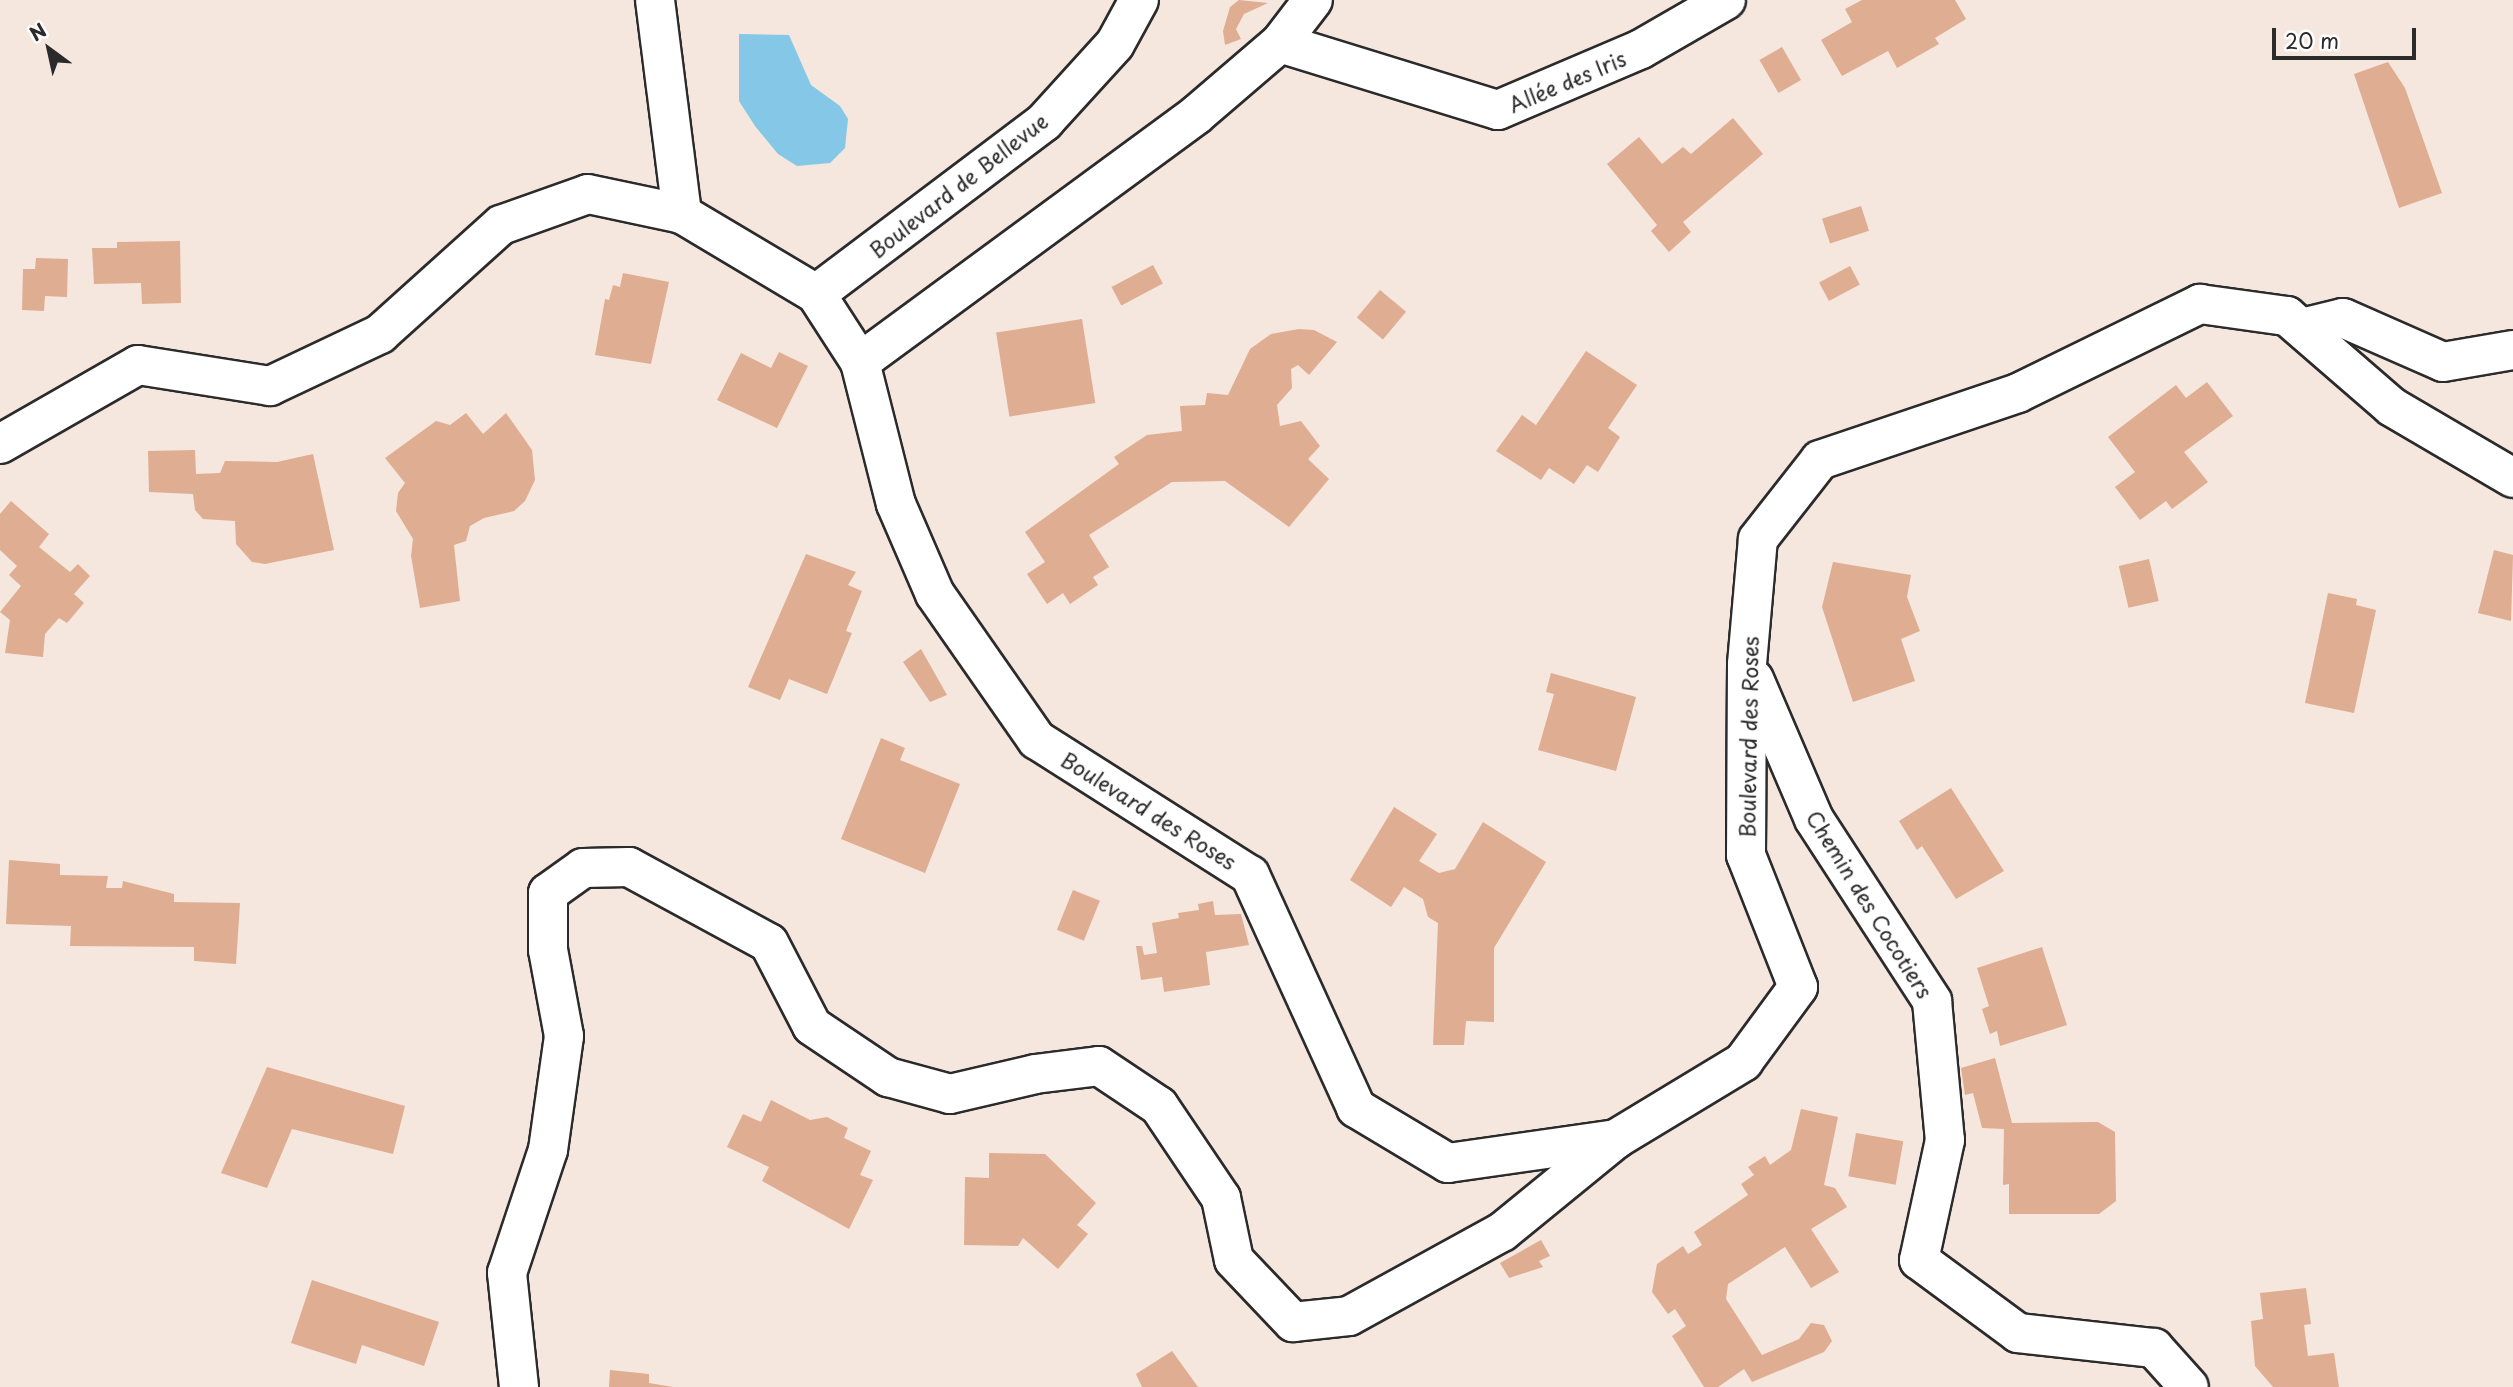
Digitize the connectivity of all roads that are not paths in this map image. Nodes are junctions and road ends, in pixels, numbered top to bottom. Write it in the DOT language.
graph roads {
  1 [pos="655,0"];
  2 [pos="1139,0"];
  3 [pos="1313,0"];
  4 [pos="1726,0"];
  5 [pos="1280,43"];
  6 [pos="682,214"];
  7 [pos="816,293"];
  8 [pos="2302,328"];
  9 [pos="2513,350"];
  10 [pos="860,362"];
  11 [pos="0,444"];
  12 [pos="2513,478"];
  13 [pos="1747,664"];
  14 [pos="1616,1139"];
  15 [pos="519,1387"];
  16 [pos="2189,1387"];
  1 -- 6 [label="street"];
  2 -- 7 [label="street, Boulevard de Bellevue"];
  3 -- 5 [label="street"];
  4 -- 5 [label="street, Allée des Iris"];
  5 -- 10 [label="street"];
  6 -- 7 [label="street"];
  6 -- 11 [label="street"];
  7 -- 10 [label="street, Boulevard des Roses"];
  8 -- 9 [label="street"];
  8 -- 12 [label="street, Boulevard des Roses"];
  8 -- 13 [label="street, Boulevard des Roses"];
  10 -- 14 [label="street, Boulevard des Roses"];
  13 -- 14 [label="street, Boulevard des Roses"];
  13 -- 16 [label="street, Chemin des Cocotiers"];
  14 -- 15 [label="street"];
}
